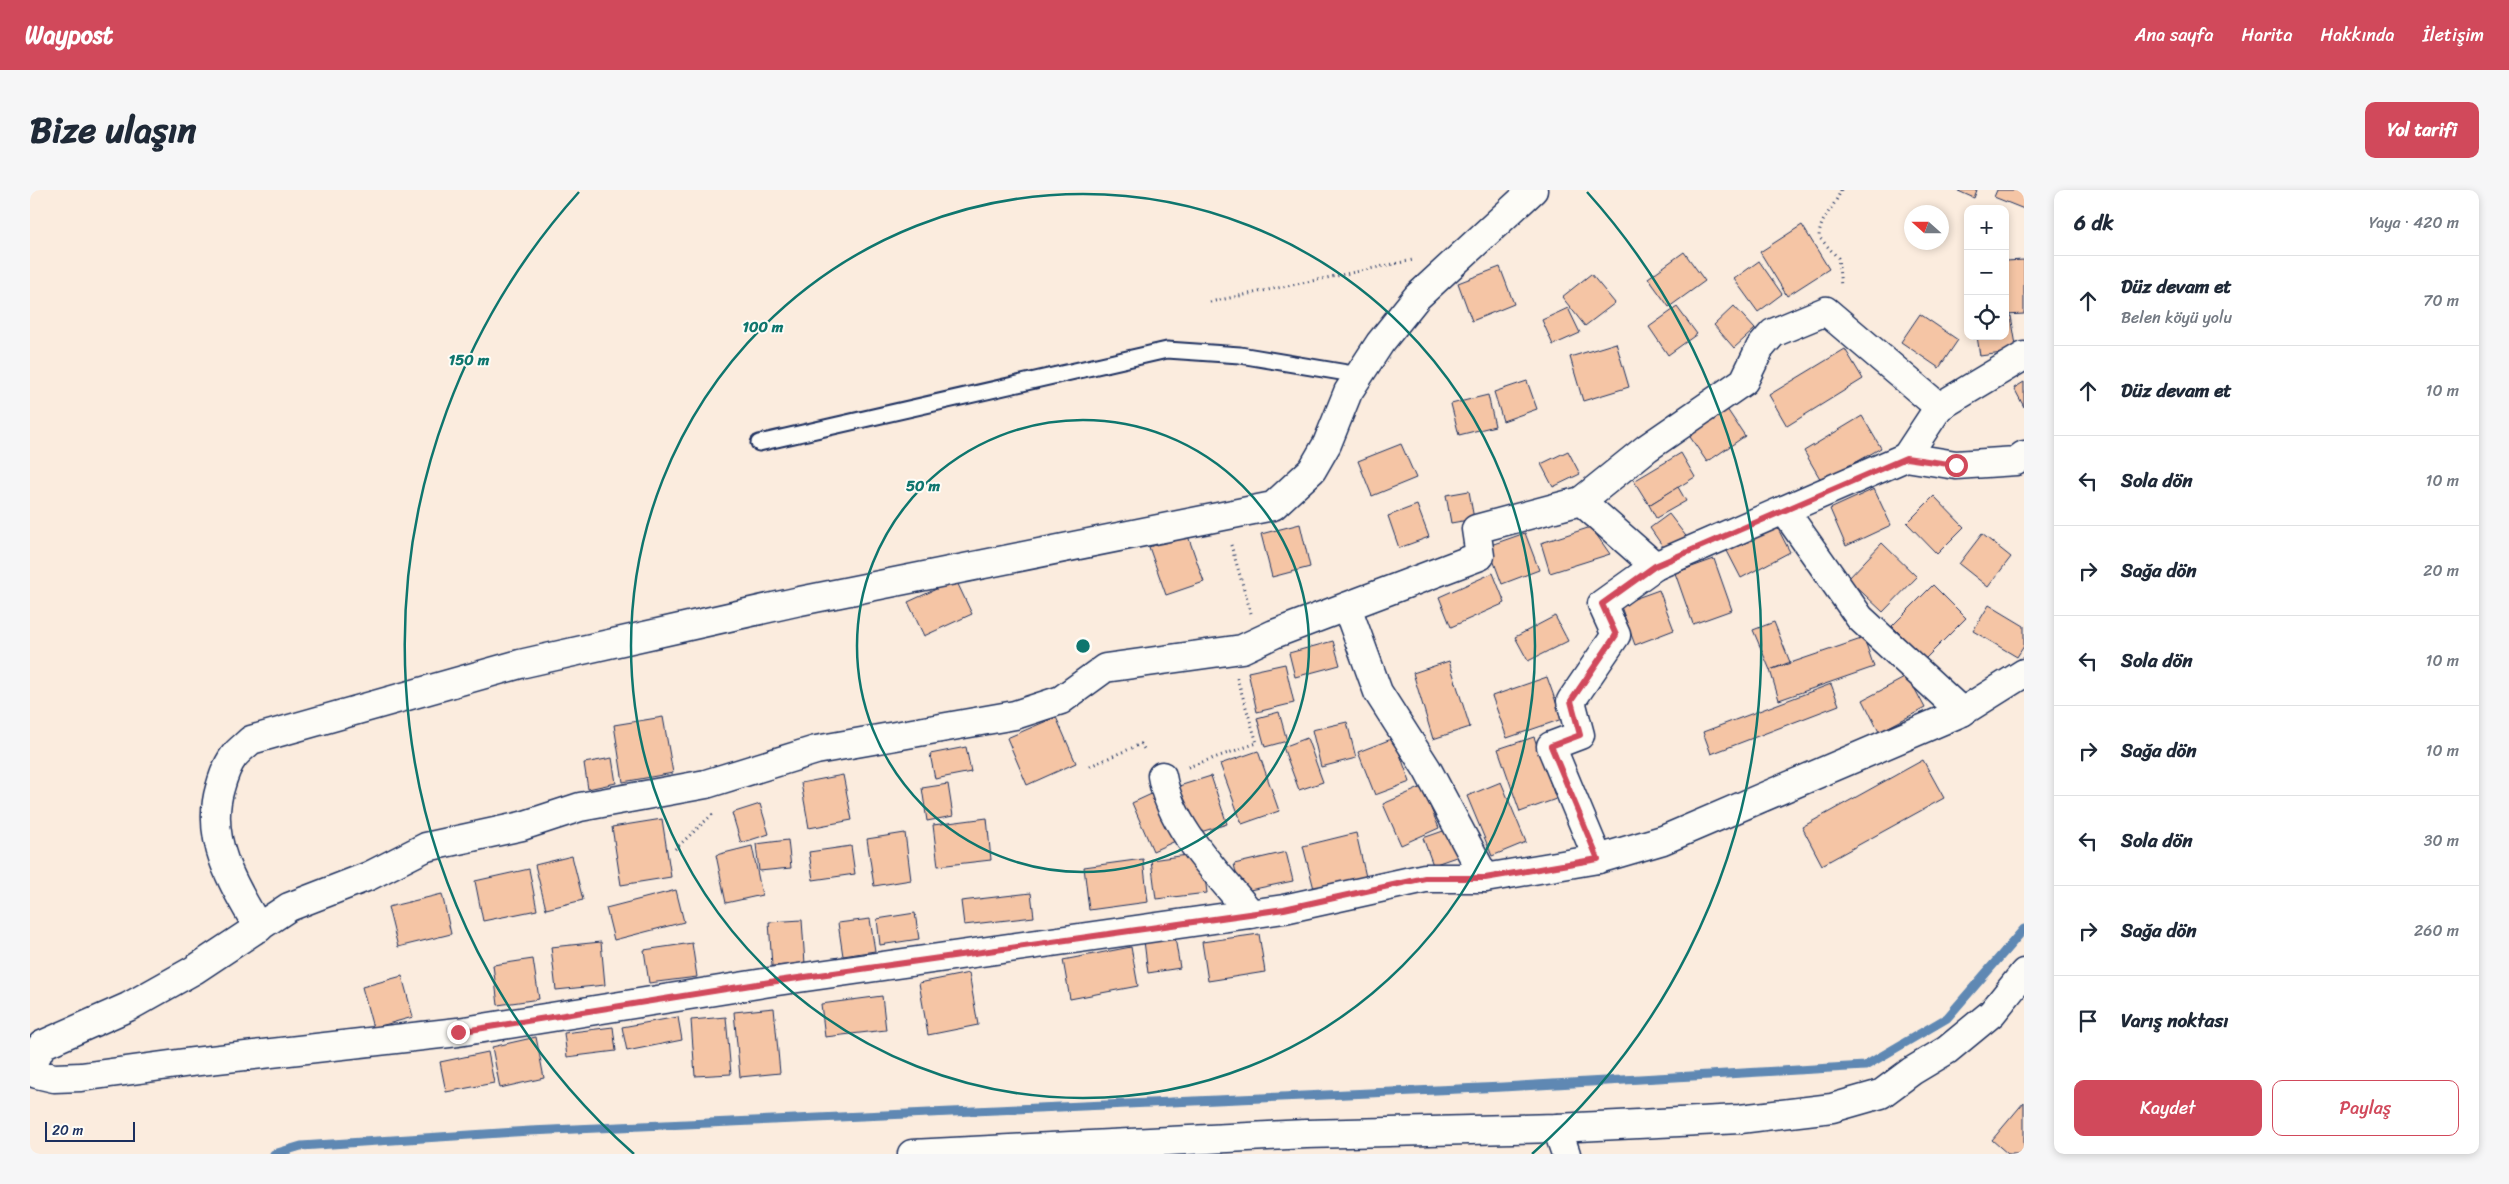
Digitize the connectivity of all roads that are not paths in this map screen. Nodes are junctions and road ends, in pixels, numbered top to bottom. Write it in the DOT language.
graph roads {
  1 [pos="1533,190"];
  2 [pos="2024,356"];
  3 [pos="1359,375"];
  4 [pos="1939,407"];
  5 [pos="759,443"];
  6 [pos="2024,456"];
  7 [pos="1906,458"];
  8 [pos="1581,501"];
  9 [pos="1784,510"];
  10 [pos="1655,566"];
  11 [pos="1347,607"];
  12 [pos="2024,673"];
  13 [pos="1962,712"];
  14 [pos="1162,776"];
  15 [pos="1598,859"];
  16 [pos="1485,878"];
  17 [pos="1251,914"];
  18 [pos="259,928"];
  19 [pos="2024,973"];
  20 [pos="1557,1128"];
  21 [pos="912,1154"];
  22 [pos="1566,1154"];
  1 -- 3 [label="street"];
  2 -- 4 [label="street"];
  3 -- 5 [label="lane"];
  3 -- 18 [label="street"];
  4 -- 7 [label="street"];
  4 -- 8 [label="street"];
  6 -- 7 [label="street"];
  7 -- 9 [label="street"];
  8 -- 10 [label="street"];
  8 -- 11 [label="street"];
  9 -- 10 [label="street"];
  9 -- 13 [label="street"];
  10 -- 15 [label="street"];
  11 -- 16 [label="street"];
  11 -- 18 [label="street"];
  12 -- 13 [label="street"];
  13 -- 15 [label="street"];
  14 -- 17 [label="street"];
  15 -- 16 [label="street"];
  16 -- 17 [label="street"];
  17 -- 18 [label="street"];
  19 -- 20 [label="street"];
  20 -- 21 [label="street"];
  20 -- 22 [label="street"];
}
